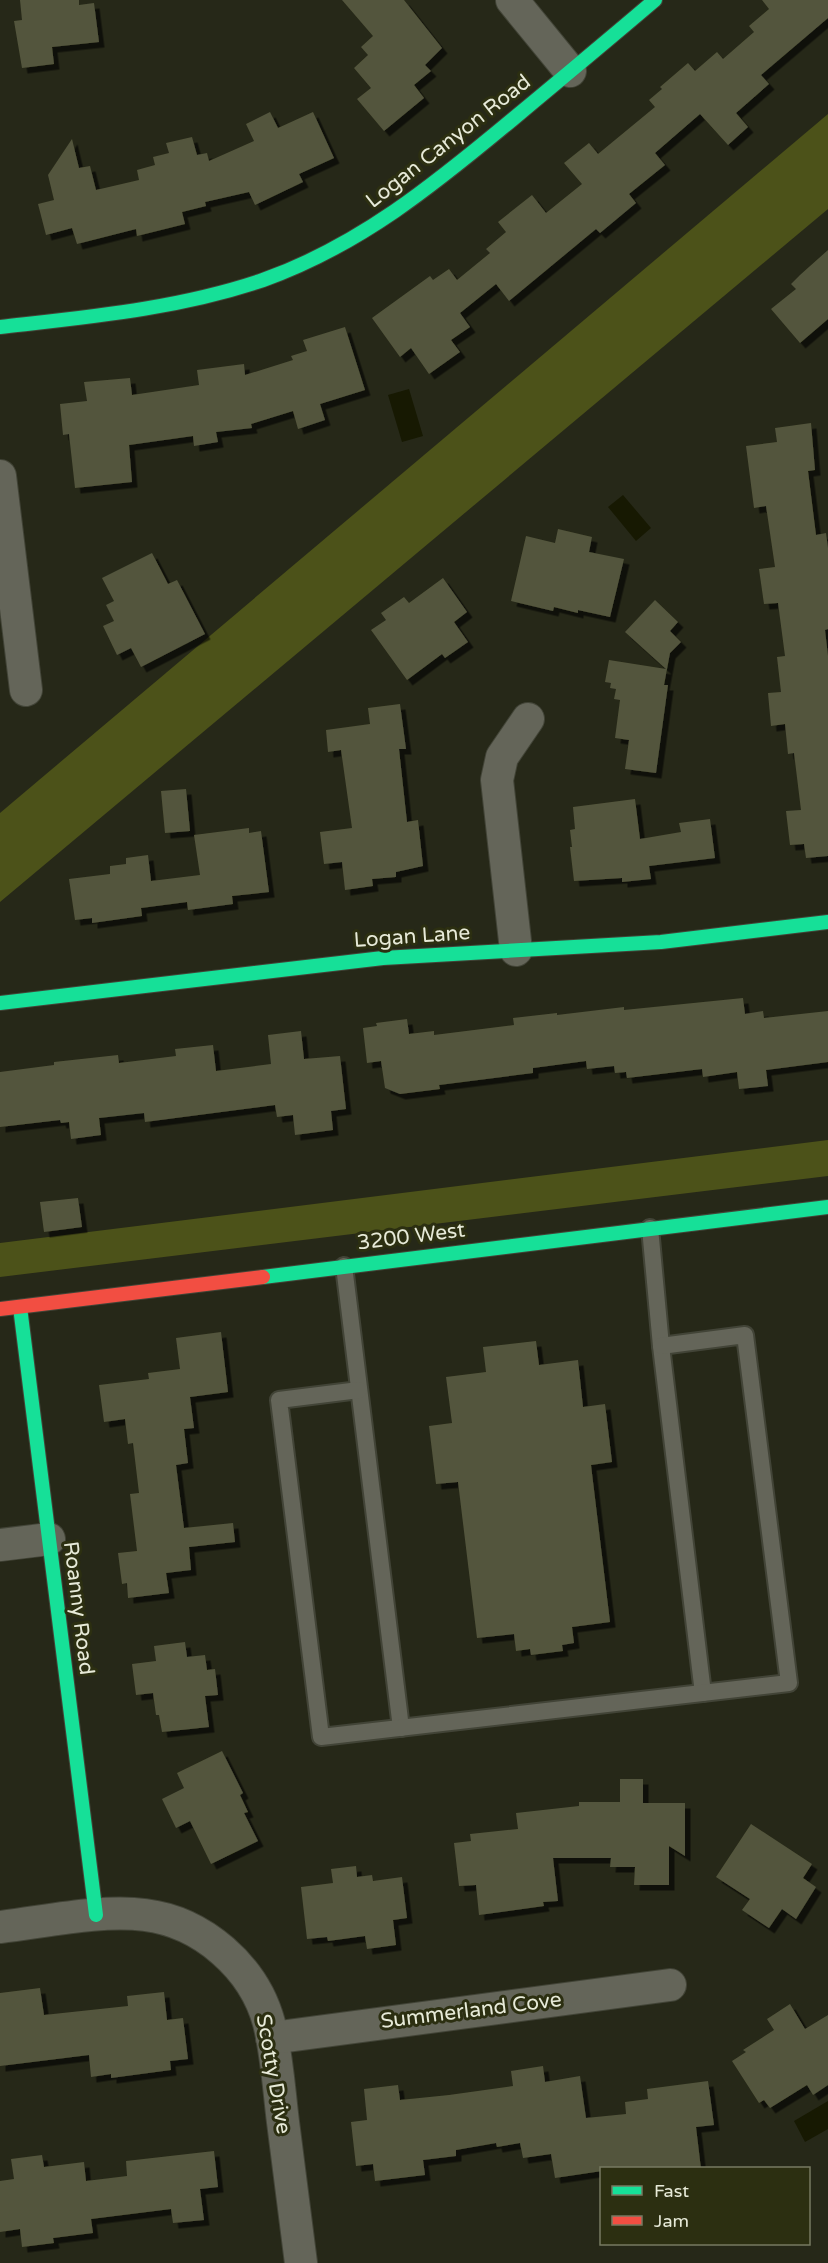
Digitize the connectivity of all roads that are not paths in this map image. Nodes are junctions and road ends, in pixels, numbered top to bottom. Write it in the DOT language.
graph roads {
  1 [pos="512,0"];
  2 [pos="655,0"];
  3 [pos="570,71"];
  4 [pos="0,327"];
  5 [pos="0,476"];
  6 [pos="26,690"];
  7 [pos="528,719"];
  8 [pos="828,922"];
  9 [pos="516,950"];
  10 [pos="0,1003"];
  11 [pos="828,1207"];
  12 [pos="650,1228"];
  13 [pos="344,1266"];
  14 [pos="20,1307"];
  15 [pos="0,1309"];
  16 [pos="661,1346"];
  17 [pos="359,1390"];
  18 [pos="49,1539"];
  19 [pos="0,1545"];
  20 [pos="704,1693"];
  21 [pos="401,1728"];
  22 [pos="96,1915"];
  23 [pos="0,1927"];
  24 [pos="670,1985"];
  25 [pos="272,2038"];
  26 [pos="301,2263"];
  1 -- 3 [label="street"];
  2 -- 3 [label="street, Logan Canyon Road"];
  3 -- 4 [label="street, Logan Canyon Road"];
  5 -- 6 [label="street"];
  7 -- 9 [label="street"];
  8 -- 9 [label="street, Logan Lane"];
  9 -- 10 [label="street, Logan Lane"];
  11 -- 12 [label="street, 3200 West"];
  12 -- 13 [label="street, 3200 West"];
  12 -- 16 [label="lane"];
  13 -- 14 [label="street, 3200 West"];
  13 -- 17 [label="lane"];
  14 -- 15 [label="street, 3200 West"];
  14 -- 18 [label="street, Roanny Road"];
  16 -- 20 [label="lane"];
  16 -- 20 [label="lane"];
  17 -- 21 [label="lane"];
  17 -- 21 [label="lane"];
  18 -- 19 [label="street"];
  18 -- 22 [label="street, Roanny Road"];
  20 -- 21 [label="lane"];
  22 -- 23 [label="street, Scotty Drive"];
  22 -- 25 [label="street, Scotty Drive"];
  24 -- 25 [label="street, Summerland Cove"];
  25 -- 26 [label="street, Scotty Drive"];
}
